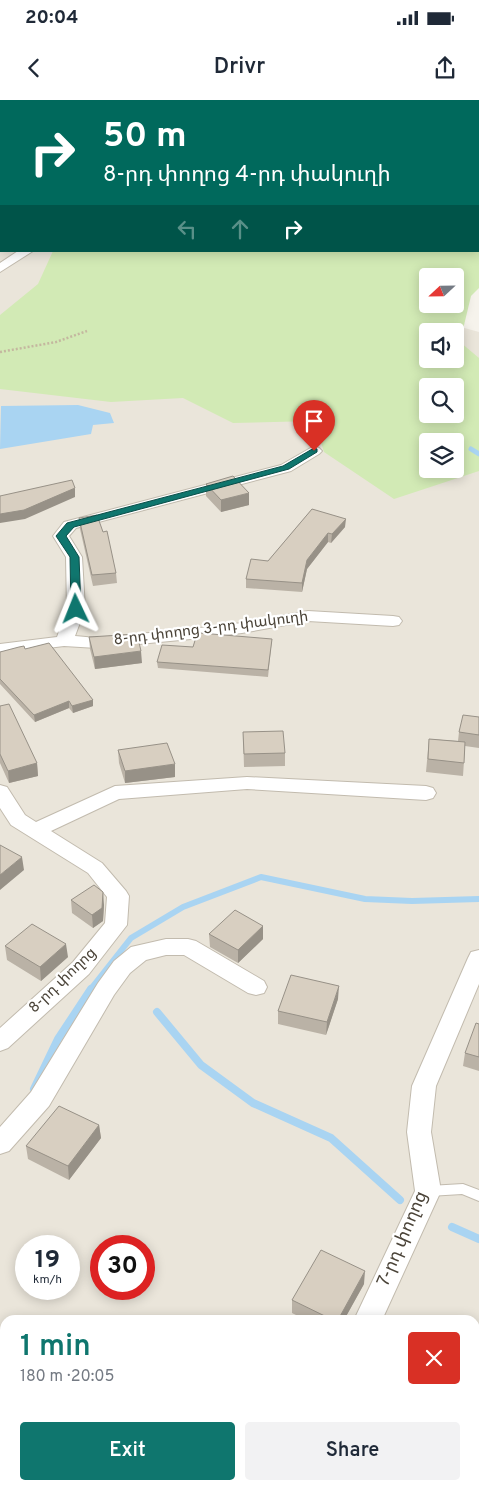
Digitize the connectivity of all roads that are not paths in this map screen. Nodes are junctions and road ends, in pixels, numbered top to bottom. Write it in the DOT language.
graph roads {
  1 [pos="25,252"];
  2 [pos="0,268"];
  3 [pos="314,451"];
  4 [pos="393,620"];
  5 [pos="64,641"];
  6 [pos="0,649"];
  7 [pos="0,792"];
  8 [pos="426,793"];
  9 [pos="36,830"];
  10 [pos="479,958"];
  11 [pos="256,987"];
  12 [pos="0,1042"];
  13 [pos="0,1144"];
  14 [pos="428,1192"];
  15 [pos="479,1196"];
  16 [pos="370,1315"];
  1 -- 2 [label="street"];
  3 -- 5 [label="street"];
  4 -- 5 [label="street, 8-րդ փողոց 3-րդ փակուղի"];
  5 -- 6 [label="street, 8-րդ փողոց 3-րդ փակուղի"];
  7 -- 9 [label="street, 8-րդ փողոց"];
  8 -- 9 [label="street"];
  9 -- 12 [label="street, 8-րդ փողոց"];
  10 -- 14 [label="street, 7-րդ փողոց"];
  11 -- 13 [label="street"];
  14 -- 15 [label="lane"];
  14 -- 16 [label="street, 7-րդ փողոց"];
}
